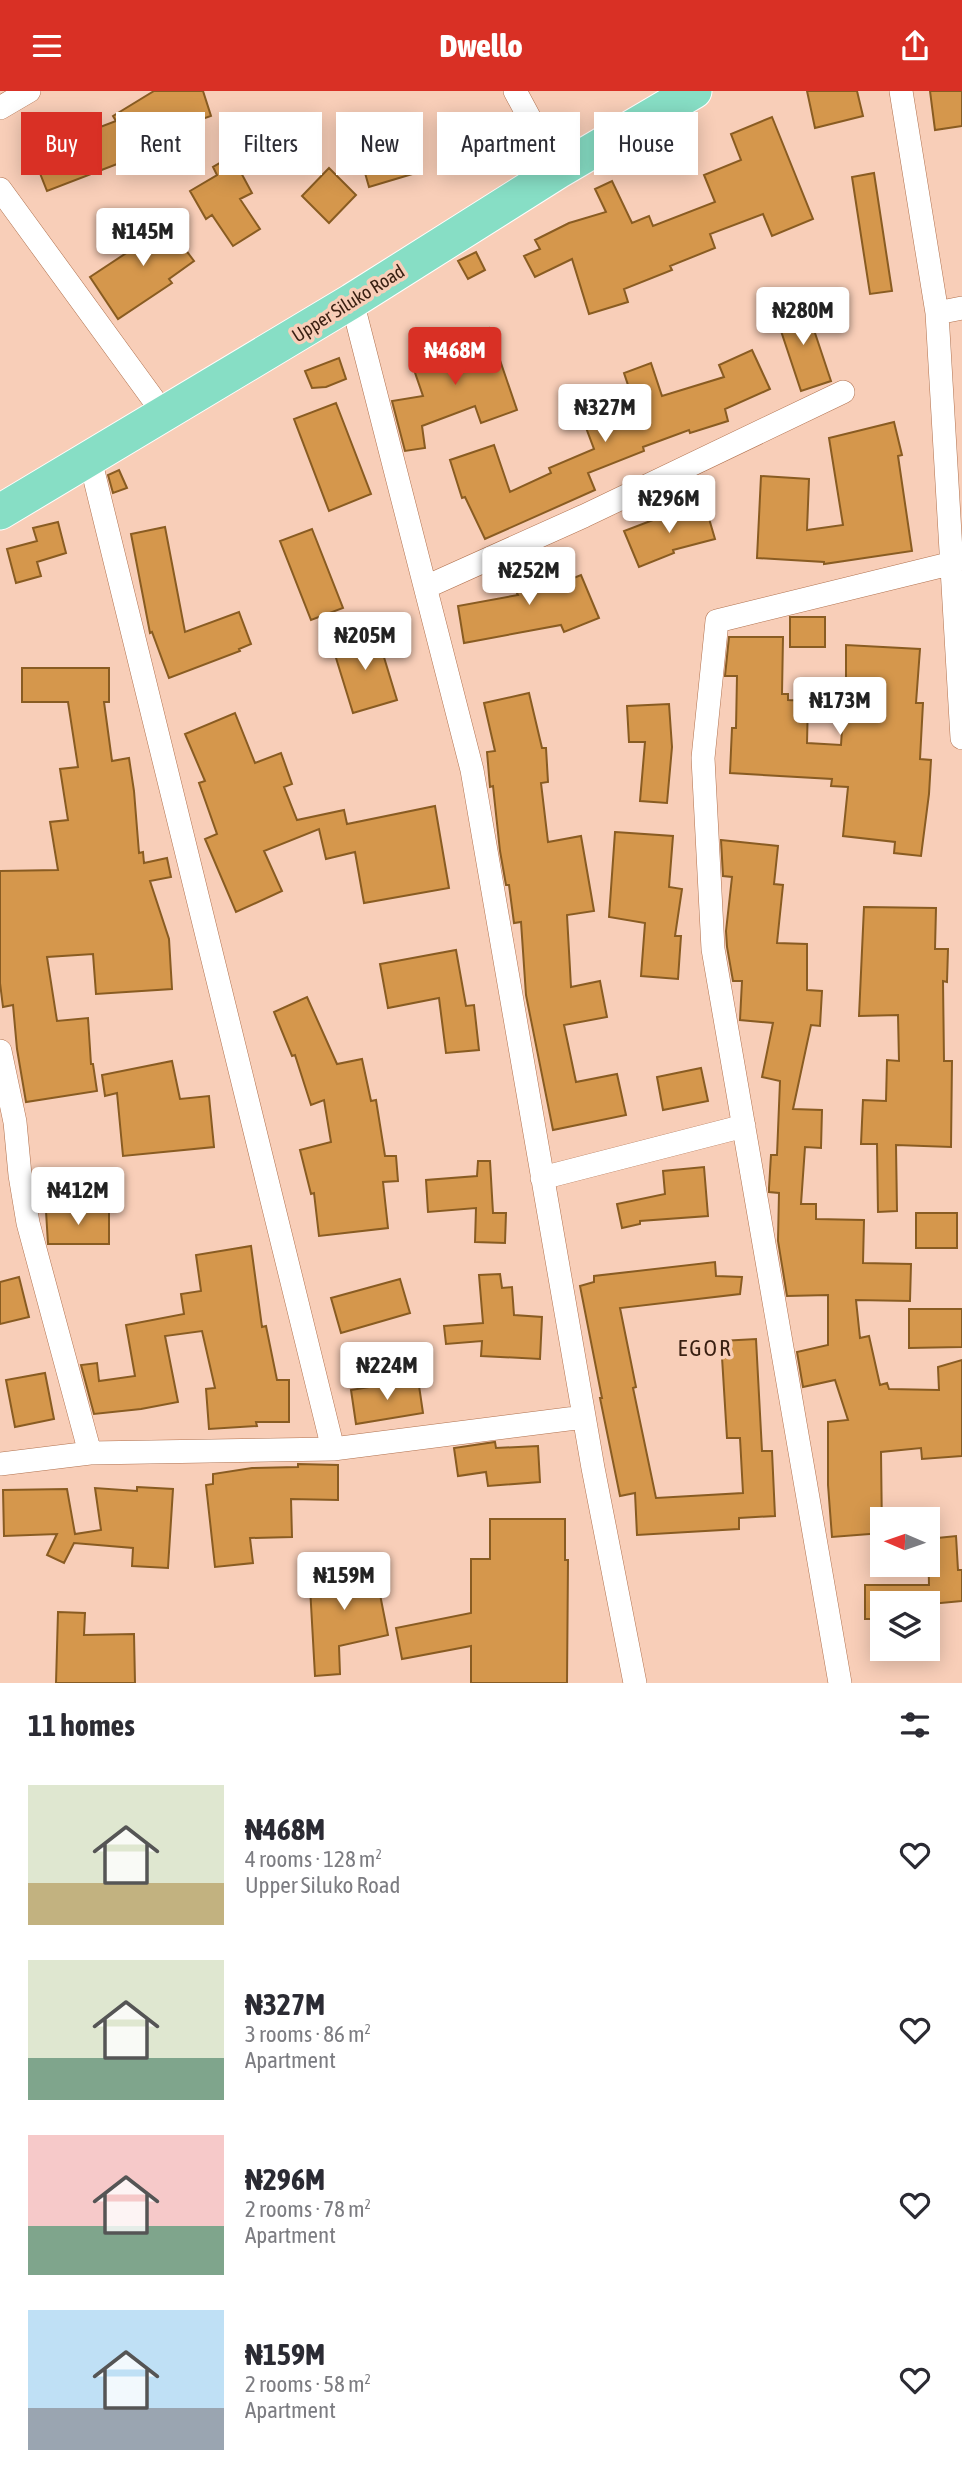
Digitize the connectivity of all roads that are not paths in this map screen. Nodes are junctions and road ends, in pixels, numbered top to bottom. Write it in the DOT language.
graph roads {
  1 [pos="29,91"];
  2 [pos="515,91"];
  3 [pos="694,91"];
  4 [pos="901,91"];
  5 [pos="0,108"];
  6 [pos="526,112"];
  7 [pos="580,158"];
  8 [pos="552,175"];
  9 [pos="0,188"];
  10 [pos="352,301"];
  11 [pos="962,308"];
  12 [pos="937,313"];
  13 [pos="843,392"];
  14 [pos="164,414"];
  15 [pos="90,459"];
  16 [pos="0,512"];
  17 [pos="953,563"];
  18 [pos="426,587"];
  19 [pos="962,738"];
  20 [pos="0,1051"];
  21 [pos="744,1126"];
  22 [pos="542,1178"];
  23 [pos="584,1417"];
  24 [pos="333,1449"];
  25 [pos="90,1453"];
  26 [pos="0,1464"];
  27 [pos="635,1683"];
  28 [pos="841,1683"];
  1 -- 5 [label="street"];
  2 -- 6 [label="street"];
  3 -- 7 [label="main road, Upper Siluko Road"];
  4 -- 12 [label="street"];
  8 -- 10 [label="main road, Upper Siluko Road"];
  9 -- 14 [label="street"];
  10 -- 14 [label="main road, Upper Siluko Road"];
  10 -- 18 [label="street"];
  11 -- 12 [label="street"];
  12 -- 17 [label="street"];
  13 -- 18 [label="street"];
  14 -- 15 [label="main road, Upper Siluko Road"];
  15 -- 16 [label="main road, Upper Siluko Road"];
  15 -- 24 [label="street"];
  17 -- 19 [label="street"];
  17 -- 21 [label="street"];
  18 -- 22 [label="street"];
  20 -- 25 [label="street"];
  21 -- 22 [label="street"];
  21 -- 28 [label="street"];
  22 -- 23 [label="street"];
  23 -- 24 [label="street"];
  23 -- 27 [label="street"];
  24 -- 25 [label="street"];
  25 -- 26 [label="street"];
}
